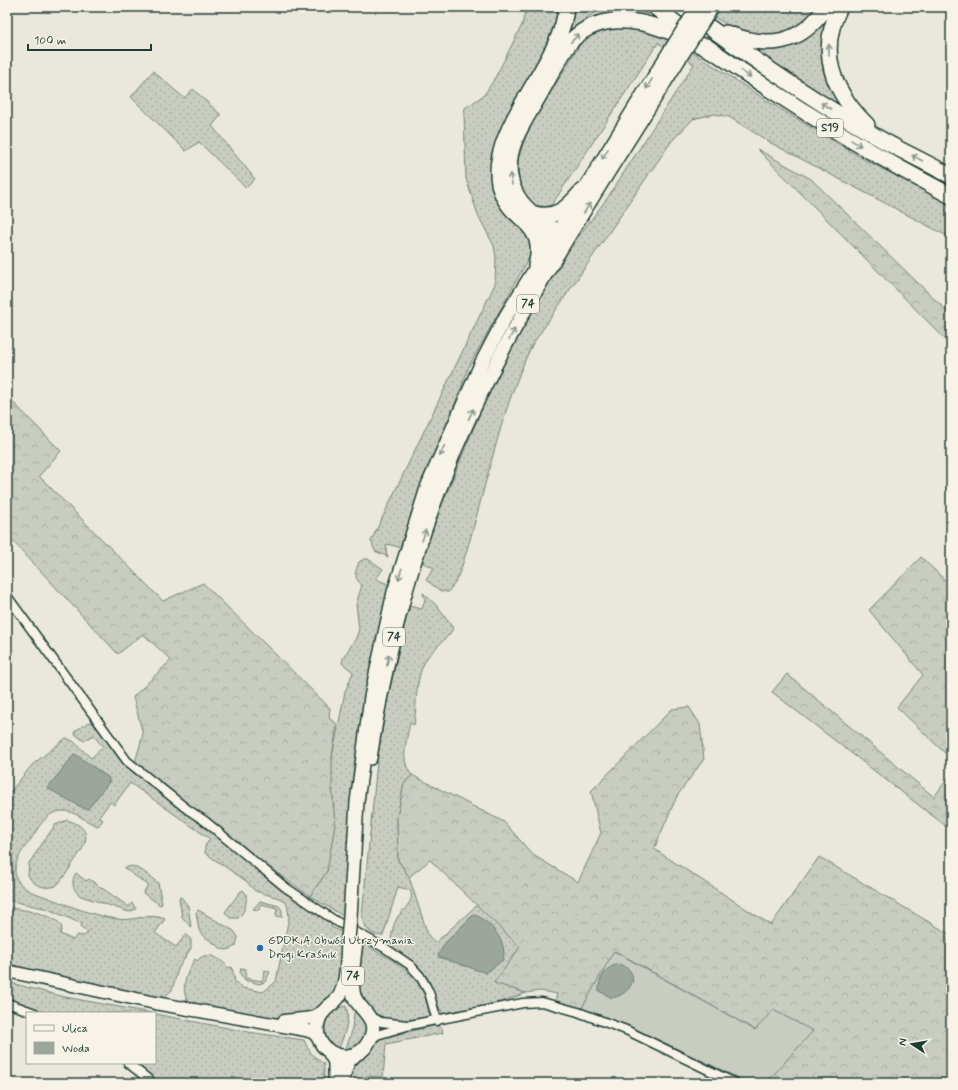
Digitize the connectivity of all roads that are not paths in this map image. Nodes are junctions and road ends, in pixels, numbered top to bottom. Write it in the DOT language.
graph roads {
  1 [pos="566,7"];
  2 [pos="655,7"];
  3 [pos="682,7"];
  4 [pos="698,7"];
  5 [pos="712,7"];
  6 [pos="826,7"];
  7 [pos="840,7"];
  8 [pos="706,25"];
  9 [pos="714,52"];
  10 [pos="675,55"];
  11 [pos="884,140"];
  12 [pos="951,176"];
  13 [pos="582,191"];
  14 [pos="951,196"];
  15 [pos="527,217"];
  16 [pos="561,238"];
  17 [pos="536,266"];
  18 [pos="7,596"];
  19 [pos="353,919"];
  20 [pos="352,941"];
  21 [pos="7,971"];
  22 [pos="7,1003"];
  23 [pos="328,1008"];
  24 [pos="365,1011"];
  25 [pos="32,1012"];
  26 [pos="437,1020"];
  27 [pos="264,1022"];
  28 [pos="410,1025"];
  29 [pos="319,1039"];
  30 [pos="368,1042"];
  31 [pos="328,1050"];
  32 [pos="356,1053"];
  33 [pos="129,1064"];
  34 [pos="153,1083"];
  35 [pos="336,1083"];
  36 [pos="342,1083"];
  37 [pos="735,1083"];
  1 -- 15 [label="highway"];
  2 -- 9 [label="highway, S19"];
  3 -- 8 [label="highway, S19"];
  4 -- 10 [label="main road, 74, bridge"];
  5 -- 10 [label="main road, 74, bridge"];
  6 -- 8 [label="highway"];
  11 -- 7 [label="highway, one-way"];
  11 -- 8 [label="highway, S19, one-way"];
  9 -- 14 [label="highway, S19, one-way"];
  15 -- 9 [label="highway, one-way"];
  10 -- 13 [label="main road, 74, one-way"];
  16 -- 10 [label="main road, 74, one-way"];
  12 -- 11 [label="highway, S19, one-way"];
  13 -- 15 [label="highway"];
  13 -- 16 [label="main road, 74"];
  15 -- 16 [label="highway"];
  15 -- 17 [label="highway"];
  16 -- 17 [label="main road, 74"];
  19 -- 16 [label="main road, 74, one-way"];
  17 -- 19 [label="main road, 74, one-way"];
  18 -- 26 [label="street"];
  19 -- 20 [label="main road, 74"];
  20 -- 23 [label="main road, 74"];
  20 -- 24 [label="main road, 74"];
  21 -- 27 [label="main road"];
  22 -- 25 [label="street"];
  23 -- 24 [label="main road, 74"];
  23 -- 27 [label="main road"];
  23 -- 29 [label="main road, 74"];
  24 -- 28 [label="street"];
  24 -- 30 [label="main road, 74"];
  26 -- 28 [label="street"];
  26 -- 37 [label="street"];
  27 -- 29 [label="main road"];
  28 -- 30 [label="street"];
  29 -- 31 [label="main road"];
  30 -- 32 [label="main road"];
  31 -- 32 [label="main road"];
  31 -- 35 [label="main road"];
  32 -- 36 [label="main road"];
  33 -- 34 [label="street"];
}
